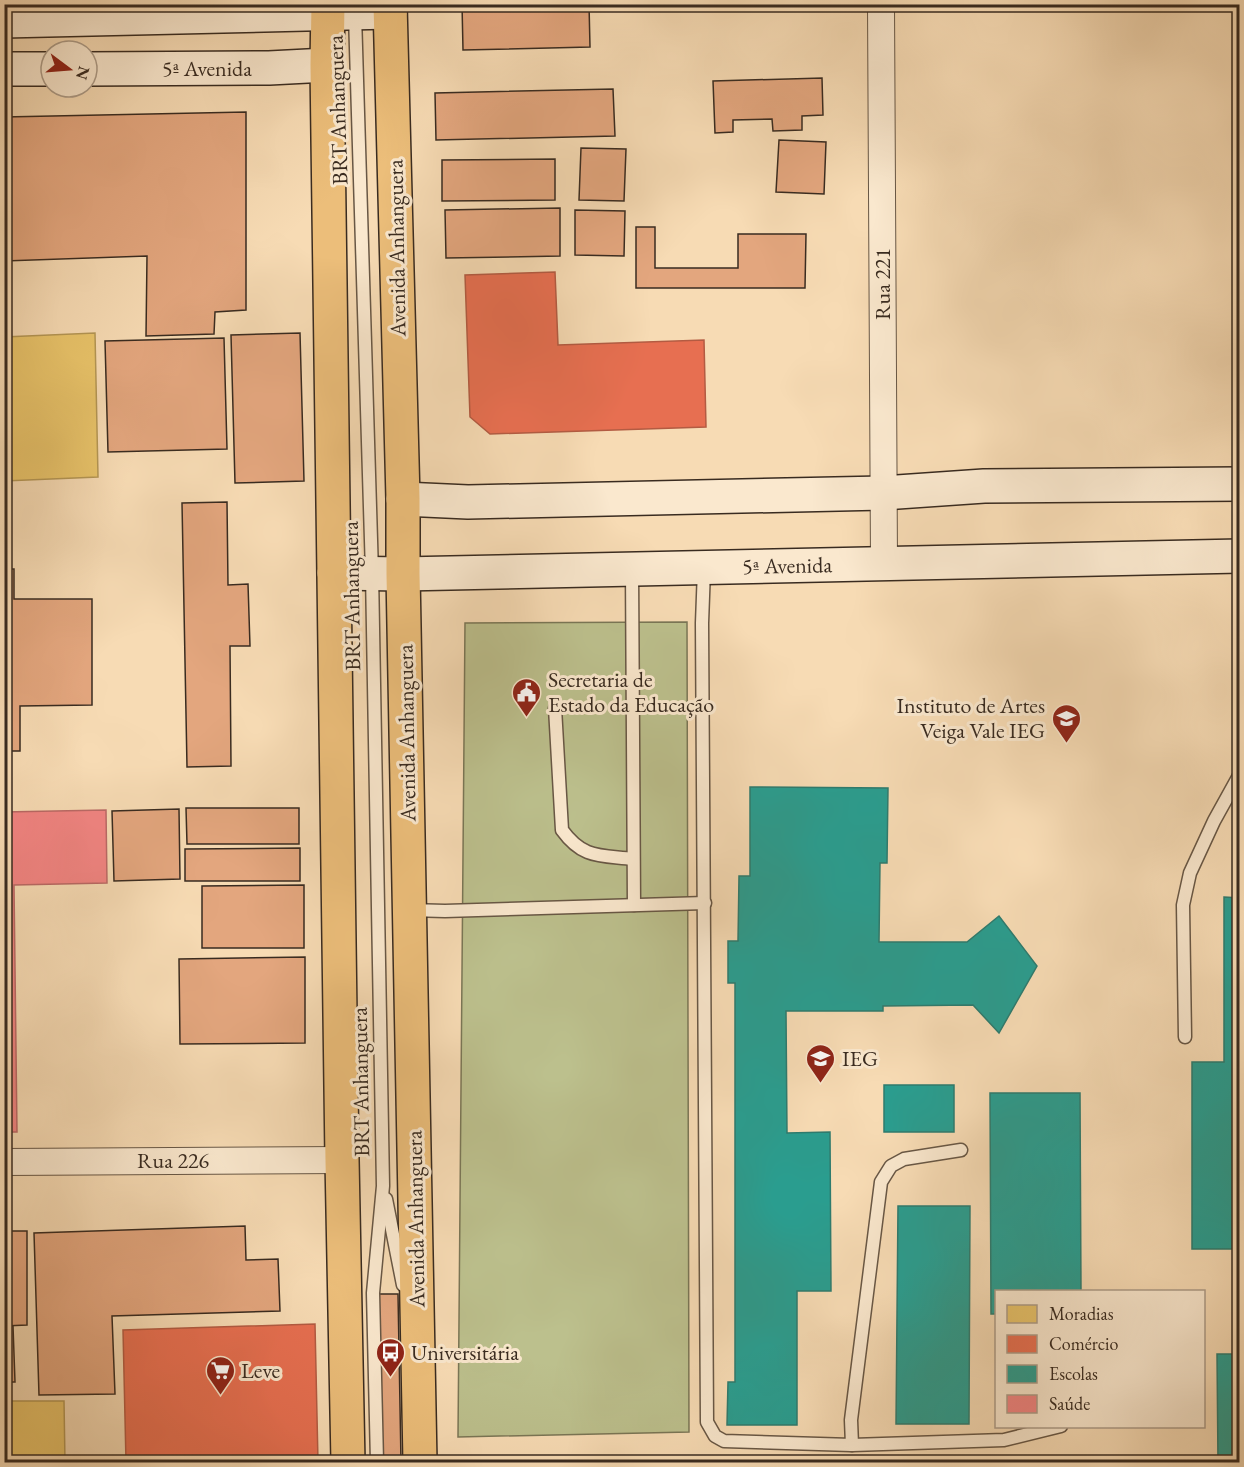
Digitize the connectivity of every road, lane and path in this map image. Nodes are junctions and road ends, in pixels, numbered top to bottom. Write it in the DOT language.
graph roads {
  1 [pos="881,4"];
  2 [pos="390,8"];
  3 [pos="342,9"];
  4 [pos="4,21"];
  5 [pos="327,65"];
  6 [pos="4,69"];
  7 [pos="39,69"];
  8 [pos="99,69"];
  9 [pos="1239,484"];
  10 [pos="883,493"];
  11 [pos="403,499"];
  12 [pos="1239,556"];
  13 [pos="884,563"];
  14 [pos="704,567"];
  15 [pos="632,569"];
  16 [pos="334,573"];
  17 [pos="388,573"];
  18 [pos="555,708"];
  19 [pos="1239,774"];
  20 [pos="633,859"];
  21 [pos="705,903"];
  22 [pos="634,905"];
  23 [pos="409,910"];
  24 [pos="1185,1037"];
  25 [pos="961,1150"];
  26 [pos="342,1160"];
  27 [pos="4,1162"];
  28 [pos="383,1186"];
  29 [pos="405,1338"];
  30 [pos="1053,1428"];
  31 [pos="852,1444"];
  32 [pos="348,1462"];
  33 [pos="377,1462"];
  34 [pos="420,1462"];
  1 -- 10 [label="street, Rua 221"];
  2 -- 3 [label="main road"];
  2 -- 11 [label="main road, Avenida Anhanguera"];
  3 -- 4 [label="main road"];
  3 -- 5 [label="main road"];
  3 -- 17 [label="lane, BRT Anhanguera"];
  5 -- 8 [label="main road, 5ª Avenida"];
  5 -- 16 [label="main road"];
  6 -- 7 [label="main road"];
  9 -- 10 [label="main road"];
  10 -- 11 [label="main road"];
  10 -- 13 [label="street, Rua 221"];
  11 -- 17 [label="main road, Avenida Anhanguera"];
  12 -- 13 [label="main road, 5ª Avenida"];
  13 -- 14 [label="main road, 5ª Avenida"];
  14 -- 15 [label="main road, 5ª Avenida"];
  14 -- 21 [label="lane"];
  15 -- 17 [label="main road, 5ª Avenida"];
  15 -- 20 [label="lane"];
  16 -- 17 [label="main road, 5ª Avenida"];
  16 -- 26 [label="main road"];
  17 -- 23 [label="main road, Avenida Anhanguera"];
  17 -- 28 [label="lane, BRT Anhanguera"];
  18 -- 20 [label="lane"];
  19 -- 24 [label="lane"];
  20 -- 22 [label="lane"];
  21 -- 22 [label="lane"];
  21 -- 31 [label="lane"];
  22 -- 23 [label="lane"];
  23 -- 34 [label="main road, Avenida Anhanguera"];
  25 -- 31 [label="lane"];
  26 -- 27 [label="street, Rua 226"];
  26 -- 32 [label="main road"];
  28 -- 29 [label="lane, BRT Anhanguera"];
  28 -- 33 [label="lane, BRT Anhanguera"];
  30 -- 31 [label="lane"];
}
